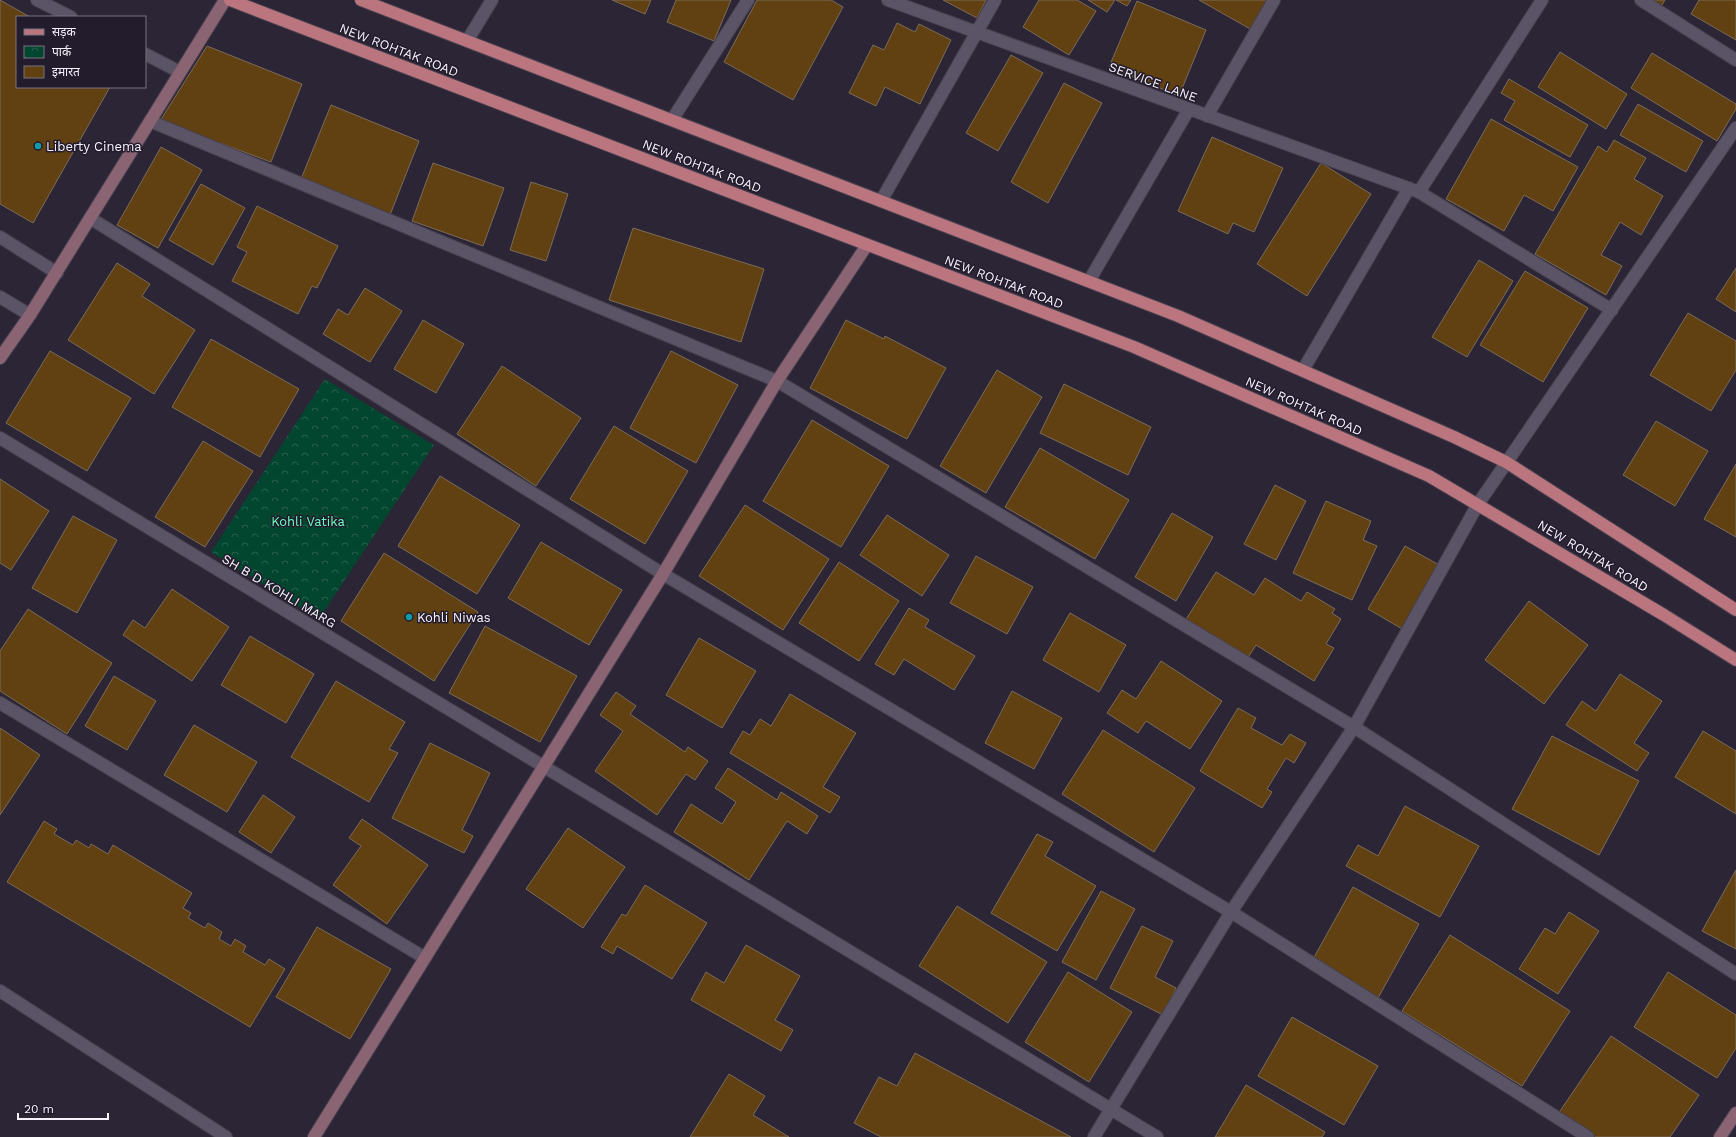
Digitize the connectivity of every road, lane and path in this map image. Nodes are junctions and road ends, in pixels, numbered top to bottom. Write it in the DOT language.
graph roads {
  1 [pos="37,0"];
  2 [pos="224,0"];
  3 [pos="230,0"];
  4 [pos="360,0"];
  5 [pos="492,0"];
  6 [pos="748,0"];
  7 [pos="888,0"];
  8 [pos="995,0"];
  9 [pos="1274,0"];
  10 [pos="1542,0"];
  11 [pos="1641,0"];
  12 [pos="69,16"];
  13 [pos="976,33"];
  14 [pos="467,41"];
  15 [pos="146,55"];
  16 [pos="1736,60"];
  17 [pos="180,72"];
  18 [pos="1189,109"];
  19 [pos="1207,116"];
  20 [pos="672,120"];
  21 [pos="150,121"];
  22 [pos="1736,128"];
  23 [pos="1414,190"];
  24 [pos="881,201"];
  25 [pos="90,218"];
  26 [pos="0,237"];
  27 [pos="868,245"];
  28 [pos="57,273"];
  29 [pos="1089,281"];
  30 [pos="0,297"];
  31 [pos="1612,310"];
  32 [pos="30,315"];
  33 [pos="0,358"];
  34 [pos="1303,370"];
  35 [pos="777,381"];
  36 [pos="0,438"];
  37 [pos="1506,462"];
  38 [pos="1478,504"];
  39 [pos="663,574"];
  40 [pos="1736,610"];
  41 [pos="1736,660"];
  42 [pos="0,703"];
  43 [pos="1354,727"];
  44 [pos="544,766"];
  45 [pos="1231,912"];
  46 [pos="425,958"];
  47 [pos="1736,974"];
  48 [pos="0,991"];
  49 [pos="1111,1108"];
  50 [pos="1736,1113"];
  51 [pos="226,1137"];
  52 [pos="314,1137"];
  53 [pos="1094,1137"];
  54 [pos="1157,1137"];
  55 [pos="1588,1137"];
  56 [pos="1720,1137"];
  1 -- 12 [label="street"];
  2 -- 17 [label="street"];
  3 -- 27 [label="main road, NEW ROHTAK ROAD"];
  4 -- 14 [label="main road"];
  5 -- 14 [label="street"];
  6 -- 20 [label="street"];
  7 -- 13 [label="street, SERVICE LANE"];
  8 -- 13 [label="street"];
  9 -- 19 [label="street"];
  10 -- 23 [label="street"];
  11 -- 16 [label="street"];
  13 -- 18 [label="street, SERVICE LANE"];
  13 -- 24 [label="street"];
  14 -- 20 [label="main road"];
  15 -- 17 [label="street"];
  17 -- 21 [label="street"];
  18 -- 19 [label="street, SERVICE LANE"];
  18 -- 29 [label="street"];
  19 -- 23 [label="street, SERVICE LANE"];
  20 -- 24 [label="main road"];
  21 -- 25 [label="street"];
  21 -- 35 [label="street"];
  22 -- 31 [label="street"];
  23 -- 31 [label="street, SERVICE LANE"];
  23 -- 34 [label="street"];
  24 -- 29 [label="main road"];
  25 -- 28 [label="street"];
  25 -- 39 [label="street"];
  26 -- 28 [label="street"];
  27 -- 35 [label="street"];
  27 -- 38 [label="main road, NEW ROHTAK ROAD"];
  28 -- 32 [label="street"];
  29 -- 34 [label="main road"];
  30 -- 32 [label="street"];
  31 -- 37 [label="street"];
  32 -- 33 [label="street"];
  34 -- 37 [label="main road"];
  35 -- 39 [label="street"];
  35 -- 43 [label="street"];
  36 -- 44 [label="street, SH B D KOHLI MARG"];
  37 -- 38 [label="street"];
  37 -- 40 [label="main road"];
  38 -- 41 [label="main road, NEW ROHTAK ROAD"];
  38 -- 43 [label="street"];
  39 -- 44 [label="street"];
  39 -- 45 [label="street"];
  42 -- 46 [label="street"];
  43 -- 45 [label="street"];
  43 -- 47 [label="street"];
  44 -- 46 [label="street"];
  44 -- 49 [label="street, SH B D KOHLI MARG"];
  45 -- 49 [label="street"];
  45 -- 55 [label="street"];
  46 -- 52 [label="street"];
  48 -- 51 [label="street"];
  49 -- 53 [label="street"];
  49 -- 54 [label="street, SH B D KOHLI MARG"];
  50 -- 56 [label="street"];
}
